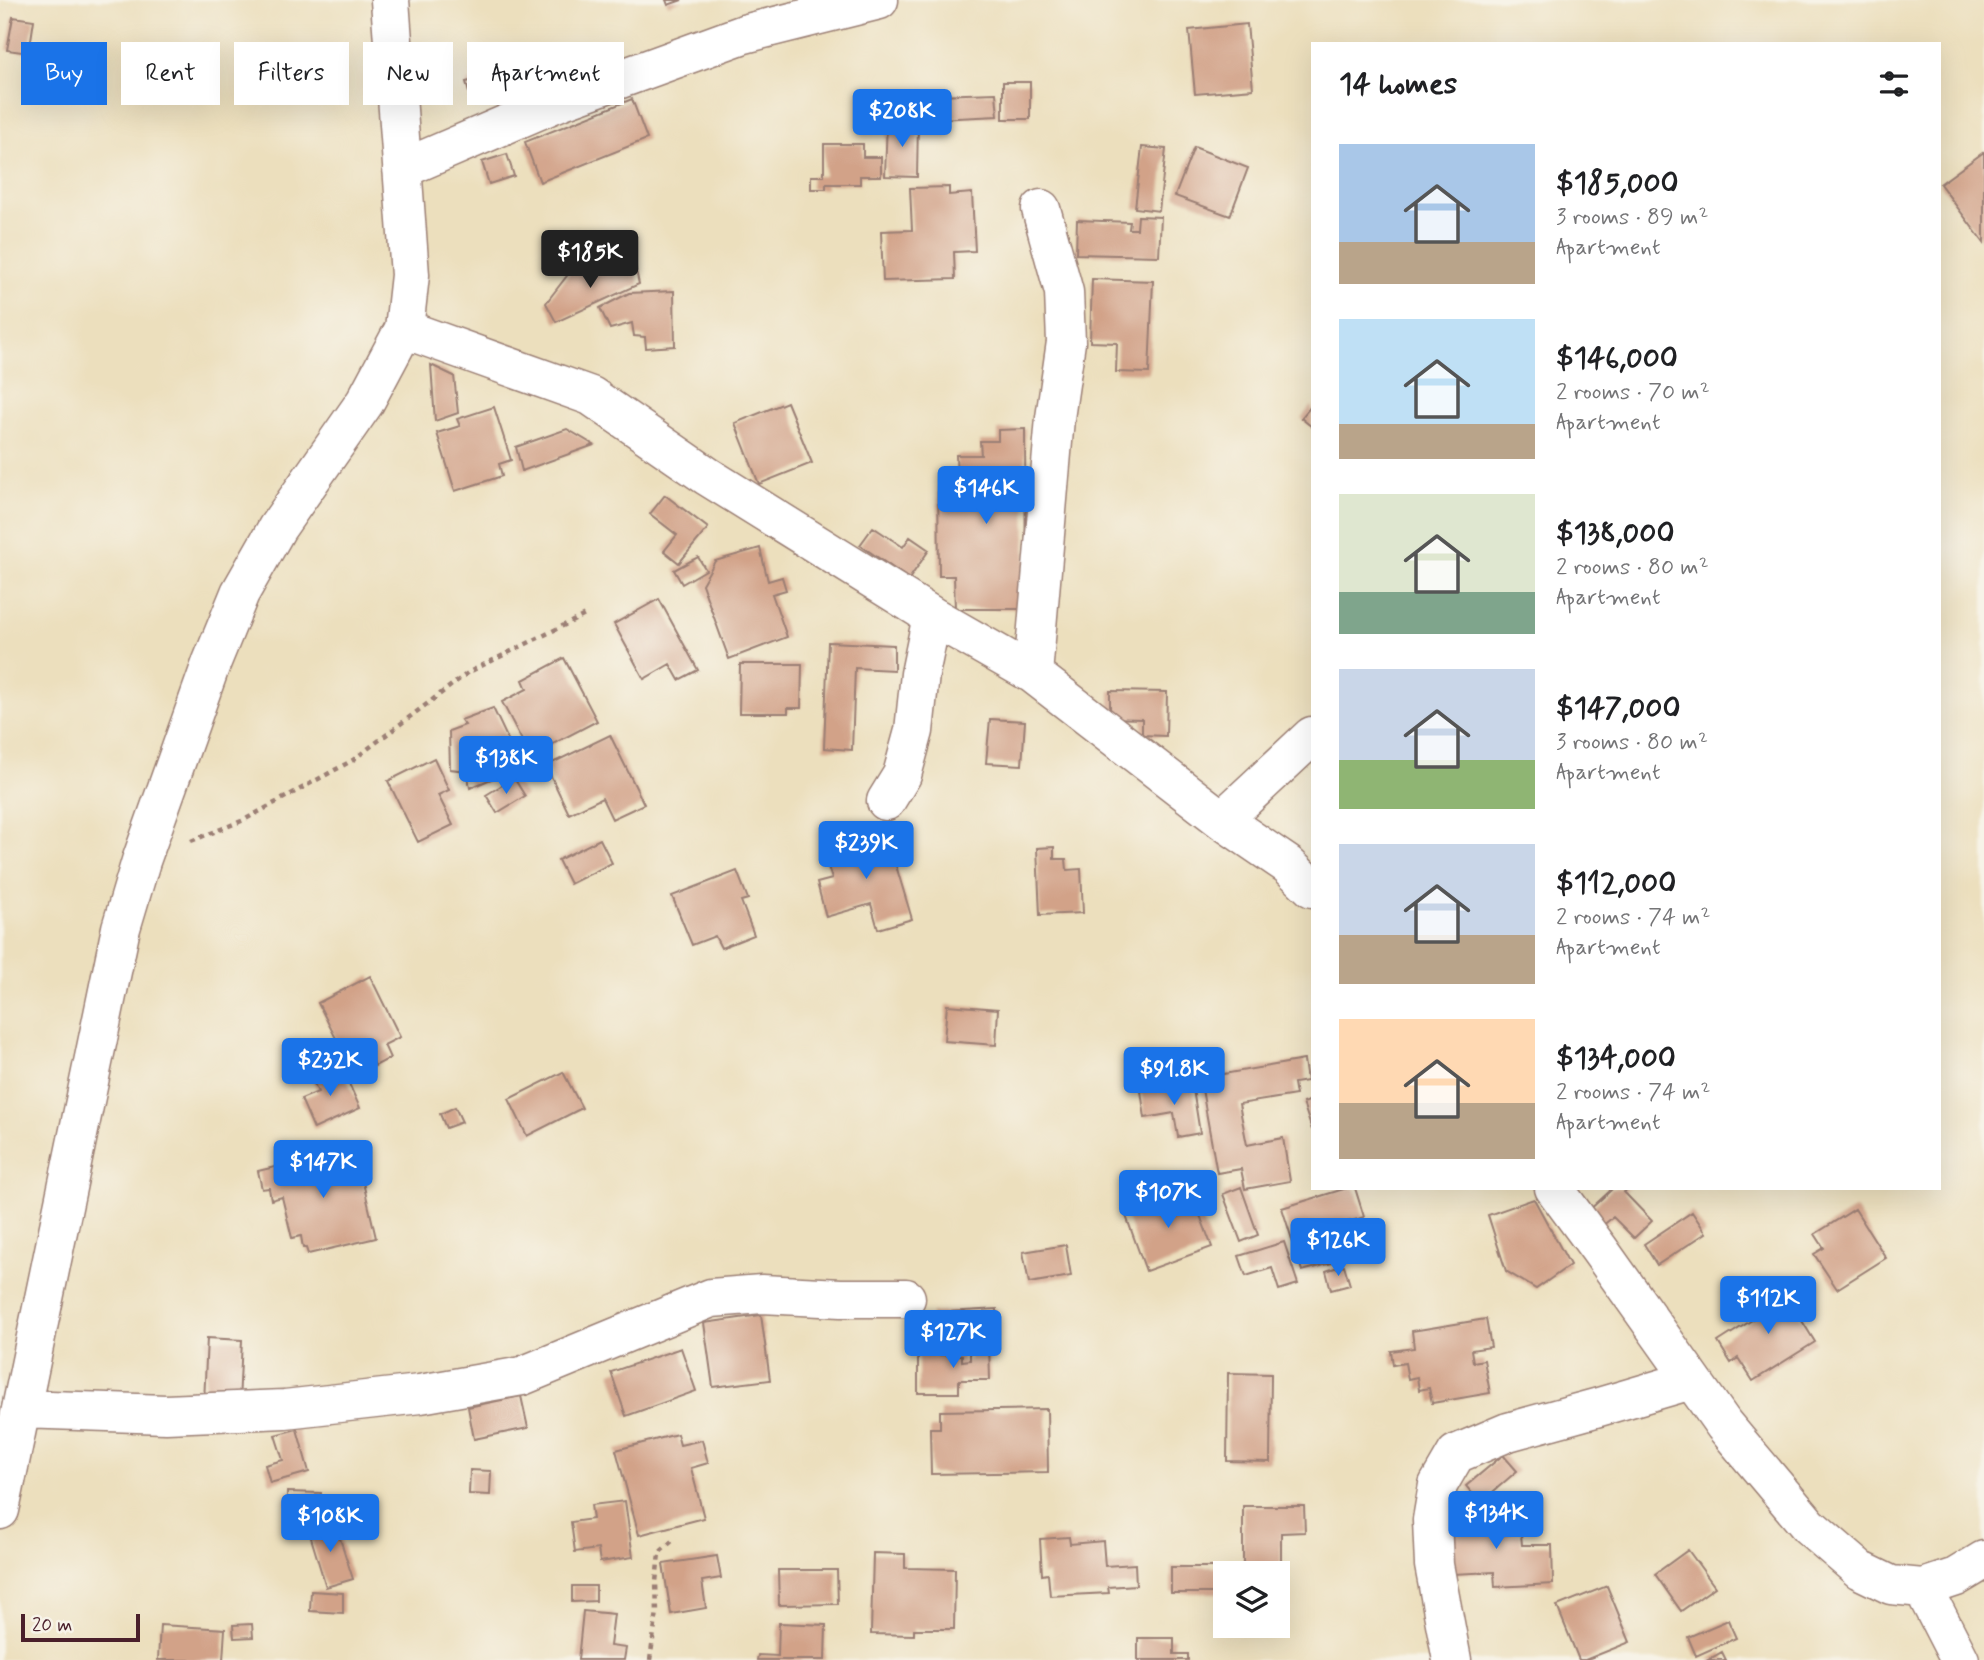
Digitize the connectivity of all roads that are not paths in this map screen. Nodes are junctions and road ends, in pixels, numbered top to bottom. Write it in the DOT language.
graph roads {
  1 [pos="390,0"];
  2 [pos="879,0"];
  3 [pos="402,169"];
  4 [pos="1041,209"];
  5 [pos="404,329"];
  6 [pos="932,616"];
  7 [pos="1032,674"];
  8 [pos="1311,737"];
  9 [pos="886,801"];
  10 [pos="1222,820"];
  11 [pos="1311,887"];
  12 [pos="1555,1190"];
  13 [pos="906,1298"];
  14 [pos="1691,1380"];
  15 [pos="21,1409"];
  16 [pos="0,1510"];
  17 [pos="1984,1560"];
  18 [pos="1923,1588"];
  19 [pos="1452,1660"];
  20 [pos="1960,1660"];
  1 -- 3 [label="street"];
  2 -- 3 [label="street"];
  3 -- 5 [label="street"];
  4 -- 7 [label="street"];
  5 -- 6 [label="street"];
  5 -- 15 [label="street"];
  6 -- 7 [label="street"];
  6 -- 9 [label="street"];
  7 -- 10 [label="street"];
  8 -- 10 [label="street"];
  10 -- 11 [label="street"];
  12 -- 14 [label="street"];
  13 -- 15 [label="street"];
  14 -- 18 [label="street"];
  14 -- 19 [label="street"];
  15 -- 16 [label="street"];
  17 -- 18 [label="street"];
  18 -- 20 [label="street"];
}
